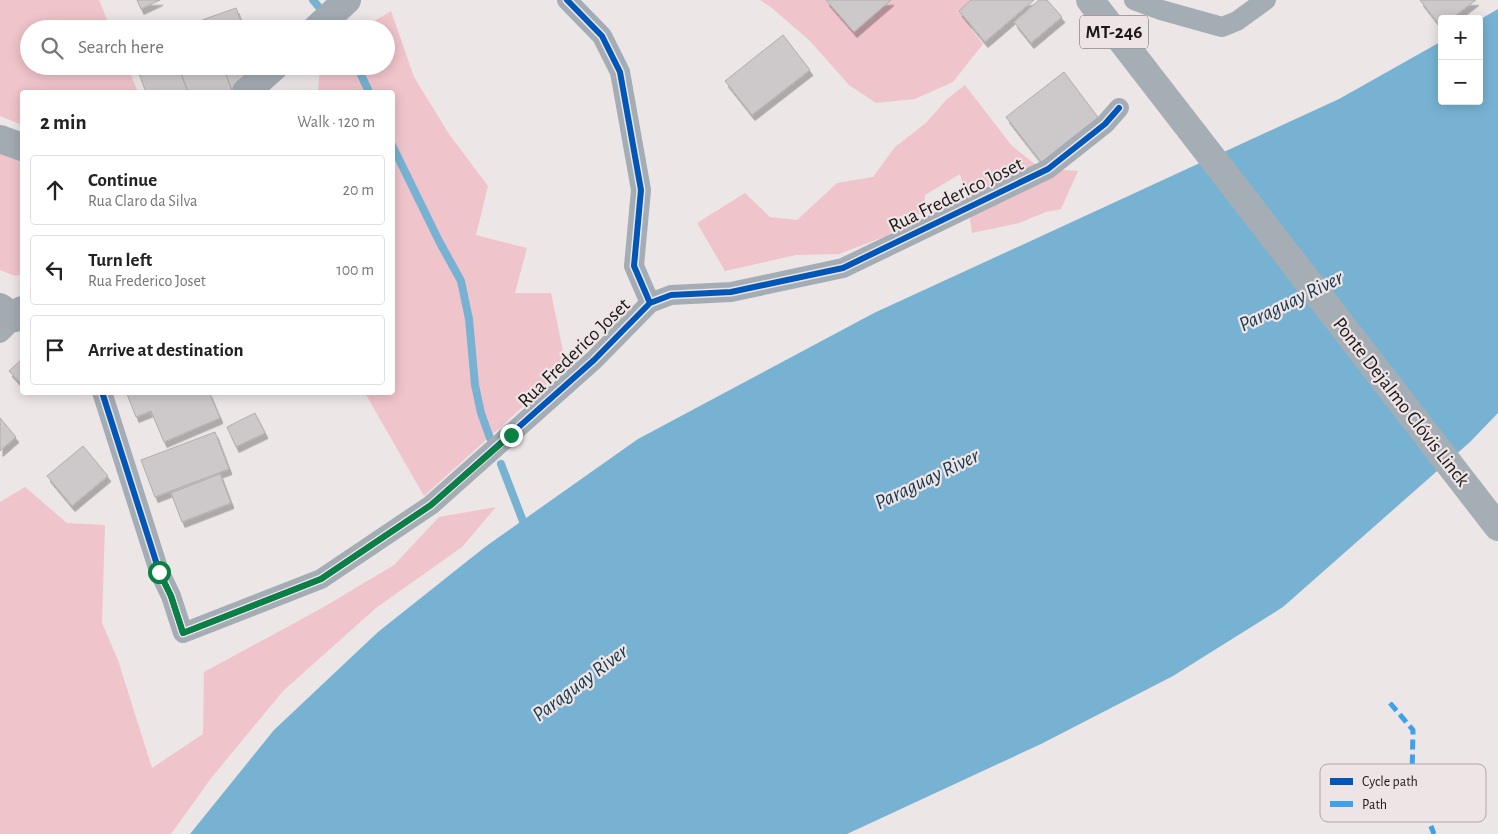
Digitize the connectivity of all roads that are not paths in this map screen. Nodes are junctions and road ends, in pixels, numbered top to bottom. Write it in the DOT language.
graph roads {
  1 [pos="347,0"];
  2 [pos="567,0"];
  3 [pos="1090,0"];
  4 [pos="1134,0"];
  5 [pos="1266,0"];
  6 [pos="326,20"];
  7 [pos="265,75"];
  8 [pos="248,90"];
  9 [pos="1119,108"];
  10 [pos="0,139"];
  11 [pos="20,146"];
  12 [pos="650,303"];
  13 [pos="103,395"];
  14 [pos="1498,527"];
  1 -- 6 [label="main road"];
  2 -- 12 [label="street"];
  3 -- 14 [label="main road, Ponte Dejalmo Clóvis Linck / MT-246"];
  4 -- 5 [label="street"];
  7 -- 8 [label="main road"];
  9 -- 12 [label="street, Rua Frederico Joset"];
  10 -- 11 [label="main road"];
  12 -- 13 [label="street, Rua Frederico Joset"];
}
